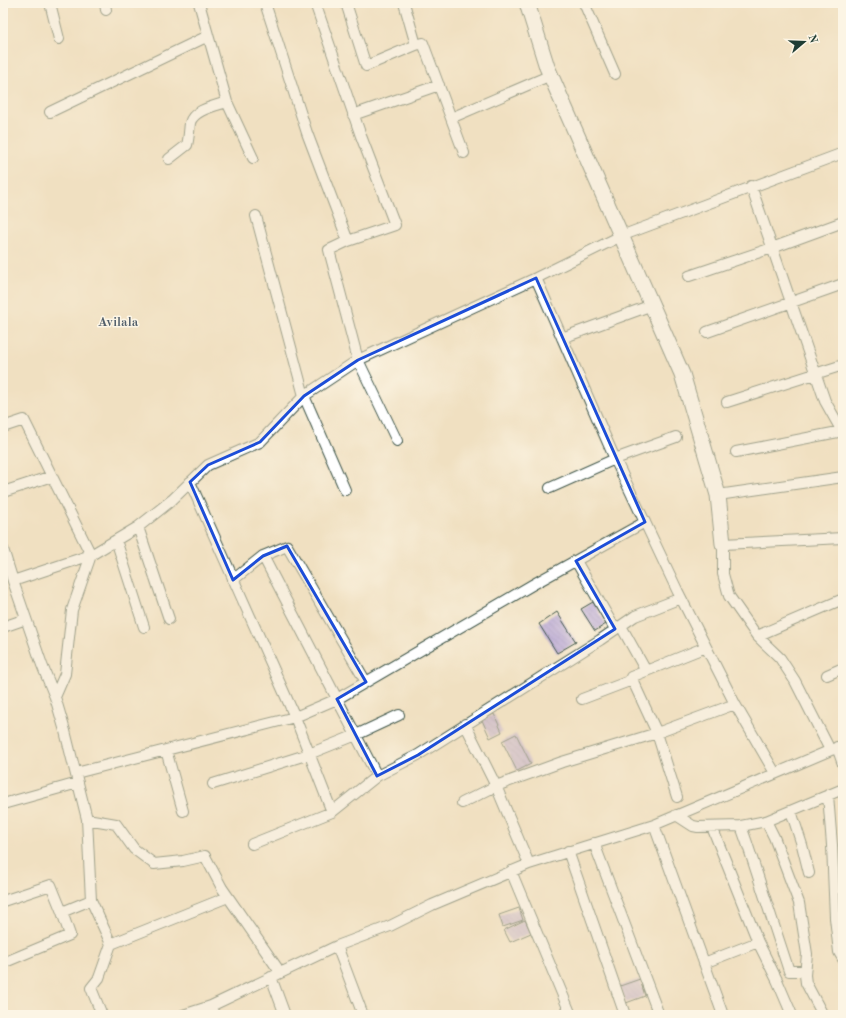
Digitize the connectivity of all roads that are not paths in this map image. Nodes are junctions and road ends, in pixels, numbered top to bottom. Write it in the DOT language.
graph roads {
  1 [pos="50,3"];
  2 [pos="199,3"];
  3 [pos="265,3"];
  4 [pos="315,3"];
  5 [pos="346,3"];
  6 [pos="404,3"];
  7 [pos="527,3"];
  8 [pos="584,3"];
  9 [pos="208,36"];
  10 [pos="59,39"];
  11 [pos="416,45"];
  12 [pos="615,74"];
  13 [pos="551,75"];
  14 [pos="439,85"];
  15 [pos="227,102"];
  16 [pos="50,112"];
  17 [pos="353,115"];
  18 [pos="451,118"];
  19 [pos="464,153"];
  20 [pos="843,153"];
  21 [pos="253,158"];
  22 [pos="169,160"];
  23 [pos="751,186"];
  24 [pos="256,216"];
  25 [pos="843,222"];
  26 [pos="621,236"];
  27 [pos="348,241"];
  28 [pos="772,248"];
  29 [pos="689,276"];
  30 [pos="536,278"];
  31 [pos="843,284"];
  32 [pos="792,302"];
  33 [pos="652,305"];
  34 [pos="707,332"];
  35 [pos="562,338"];
  36 [pos="358,360"];
  37 [pos="843,365"];
  38 [pos="817,375"];
  39 [pos="304,396"];
  40 [pos="727,402"];
  41 [pos="3,427"];
  42 [pos="843,432"];
  43 [pos="676,437"];
  44 [pos="397,441"];
  45 [pos="736,452"];
  46 [pos="615,459"];
  47 [pos="52,476"];
  48 [pos="843,477"];
  49 [pos="190,482"];
  50 [pos="550,488"];
  51 [pos="345,490"];
  52 [pos="3,492"];
  53 [pos="718,495"];
  54 [pos="645,522"];
  55 [pos="138,527"];
  56 [pos="843,538"];
  57 [pos="116,540"];
  58 [pos="723,544"];
  59 [pos="3,549"];
  60 [pos="91,555"];
  61 [pos="263,556"];
  62 [pos="576,561"];
  63 [pos="14,580"];
  64 [pos="234,580"];
  65 [pos="681,598"];
  66 [pos="843,599"];
  67 [pos="169,618"];
  68 [pos="26,619"];
  69 [pos="3,627"];
  70 [pos="144,627"];
  71 [pos="618,628"];
  72 [pos="757,636"];
  73 [pos="706,647"];
  74 [pos="843,668"];
  75 [pos="646,671"];
  76 [pos="827,675"];
  77 [pos="632,680"];
  78 [pos="366,682"];
  79 [pos="55,697"];
  80 [pos="337,699"];
  81 [pos="582,699"];
  82 [pos="735,704"];
  83 [pos="399,715"];
  84 [pos="295,717"];
  85 [pos="465,724"];
  86 [pos="657,734"];
  87 [pos="356,735"];
  88 [pos="837,748"];
  89 [pos="166,750"];
  90 [pos="309,754"];
  91 [pos="843,764"];
  92 [pos="775,773"];
  93 [pos="377,776"];
  94 [pos="77,778"];
  95 [pos="213,784"];
  96 [pos="496,786"];
  97 [pos="843,788"];
  98 [pos="828,795"];
  99 [pos="677,797"];
  100 [pos="462,802"];
  101 [pos="3,804"];
  102 [pos="183,811"];
  103 [pos="791,811"];
  104 [pos="332,812"];
  105 [pos="676,815"];
  106 [pos="87,819"];
  107 [pos="766,821"];
  108 [pos="654,825"];
  109 [pos="741,826"];
  110 [pos="712,828"];
  111 [pos="252,844"];
  112 [pos="594,844"];
  113 [pos="568,851"];
  114 [pos="529,864"];
  115 [pos="512,871"];
  116 [pos="809,873"];
  117 [pos="228,897"];
  118 [pos="91,900"];
  119 [pos="3,901"];
  120 [pos="62,912"];
  121 [pos="758,942"];
  122 [pos="111,944"];
  123 [pos="337,946"];
  124 [pos="843,959"];
  125 [pos="3,963"];
  126 [pos="704,963"];
  127 [pos="805,971"];
  128 [pos="276,974"];
  129 [pos="213,1010"];
  130 [pos="102,1015"];
  131 [pos="183,1015"];
  132 [pos="285,1015"];
  133 [pos="363,1015"];
  134 [pos="571,1015"];
  135 [pos="625,1015"];
  136 [pos="659,1015"];
  137 [pos="723,1015"];
  138 [pos="792,1015"];
  139 [pos="822,1015"];
  1 -- 10 [label="street"];
  2 -- 9 [label="street"];
  3 -- 27 [label="street"];
  4 -- 17 [label="street"];
  5 -- 11 [label="street"];
  6 -- 11 [label="street"];
  7 -- 13 [label="street"];
  8 -- 12 [label="street"];
  9 -- 15 [label="street"];
  9 -- 16 [label="street"];
  11 -- 14 [label="street"];
  13 -- 18 [label="street"];
  13 -- 26 [label="street"];
  14 -- 17 [label="street"];
  14 -- 18 [label="street"];
  15 -- 21 [label="street"];
  15 -- 22 [label="street"];
  17 -- 27 [label="street"];
  18 -- 19 [label="street"];
  20 -- 23 [label="street"];
  23 -- 26 [label="street"];
  23 -- 28 [label="street"];
  24 -- 39 [label="street"];
  25 -- 28 [label="street"];
  26 -- 30 [label="street"];
  26 -- 33 [label="street"];
  27 -- 36 [label="street"];
  28 -- 29 [label="street"];
  28 -- 32 [label="street"];
  30 -- 35 [label="street"];
  30 -- 36 [label="street"];
  31 -- 32 [label="street"];
  32 -- 34 [label="street"];
  32 -- 38 [label="street"];
  33 -- 35 [label="street"];
  33 -- 53 [label="street"];
  35 -- 46 [label="street"];
  36 -- 39 [label="street"];
  36 -- 44 [label="street"];
  37 -- 38 [label="street"];
  38 -- 40 [label="street"];
  38 -- 42 [label="street"];
  39 -- 49 [label="street"];
  39 -- 51 [label="street"];
  41 -- 47 [label="street"];
  42 -- 45 [label="street"];
  43 -- 46 [label="street"];
  46 -- 50 [label="street"];
  46 -- 54 [label="street"];
  47 -- 52 [label="street"];
  47 -- 60 [label="street"];
  48 -- 53 [label="street"];
  49 -- 55 [label="street"];
  49 -- 64 [label="street"];
  53 -- 58 [label="street"];
  54 -- 62 [label="street"];
  54 -- 65 [label="street"];
  55 -- 57 [label="street"];
  55 -- 67 [label="street"];
  56 -- 58 [label="street"];
  57 -- 60 [label="street"];
  57 -- 70 [label="street"];
  58 -- 72 [label="street"];
  59 -- 63 [label="street"];
  60 -- 63 [label="street"];
  60 -- 79 [label="street"];
  61 -- 64 [label="street"];
  61 -- 78 [label="street"];
  61 -- 80 [label="street"];
  62 -- 71 [label="street"];
  62 -- 78 [label="street"];
  63 -- 68 [label="street"];
  64 -- 84 [label="street"];
  65 -- 71 [label="street"];
  65 -- 73 [label="street"];
  66 -- 72 [label="street"];
  68 -- 69 [label="street"];
  68 -- 79 [label="street"];
  71 -- 75 [label="street"];
  71 -- 85 [label="street"];
  72 -- 88 [label="street"];
  73 -- 75 [label="street"];
  73 -- 82 [label="street"];
  74 -- 76 [label="street"];
  75 -- 77 [label="street"];
  77 -- 81 [label="street"];
  77 -- 86 [label="street"];
  78 -- 80 [label="street"];
  79 -- 94 [label="street"];
  80 -- 84 [label="street"];
  80 -- 87 [label="street"];
  82 -- 86 [label="street"];
  82 -- 92 [label="street"];
  83 -- 87 [label="street"];
  84 -- 89 [label="street"];
  84 -- 90 [label="street"];
  85 -- 93 [label="street"];
  85 -- 96 [label="street"];
  86 -- 96 [label="street"];
  86 -- 99 [label="street"];
  87 -- 90 [label="street"];
  87 -- 93 [label="street"];
  88 -- 91 [label="street"];
  88 -- 92 [label="street"];
  89 -- 94 [label="street"];
  89 -- 102 [label="street"];
  90 -- 95 [label="street"];
  90 -- 104 [label="street"];
  92 -- 105 [label="street"];
  93 -- 104 [label="street"];
  94 -- 101 [label="street"];
  94 -- 106 [label="street"];
  96 -- 100 [label="street"];
  96 -- 114 [label="street"];
  97 -- 98 [label="street"];
  98 -- 103 [label="street"];
  98 -- 124 [label="street"];
  103 -- 107 [label="street"];
  103 -- 116 [label="street"];
  104 -- 111 [label="street"];
  105 -- 108 [label="street"];
  105 -- 110 [label="street"];
  106 -- 117 [label="street"];
  106 -- 118 [label="street"];
  107 -- 109 [label="street"];
  107 -- 127 [label="street"];
  108 -- 112 [label="street"];
  108 -- 126 [label="street"];
  109 -- 110 [label="street"];
  109 -- 127 [label="street"];
  110 -- 121 [label="street"];
  112 -- 113 [label="street"];
  112 -- 136 [label="street"];
  113 -- 114 [label="street"];
  113 -- 135 [label="street"];
  114 -- 115 [label="street"];
  115 -- 123 [label="street"];
  115 -- 134 [label="street"];
  117 -- 122 [label="street"];
  117 -- 128 [label="street"];
  118 -- 120 [label="street"];
  118 -- 122 [label="street"];
  119 -- 120 [label="street"];
  120 -- 125 [label="street"];
  121 -- 126 [label="street"];
  121 -- 138 [label="street"];
  122 -- 130 [label="street"];
  123 -- 128 [label="street"];
  123 -- 133 [label="street"];
  126 -- 137 [label="street"];
  127 -- 139 [label="street"];
  128 -- 129 [label="street"];
  128 -- 132 [label="street"];
  129 -- 131 [label="street"];
}
